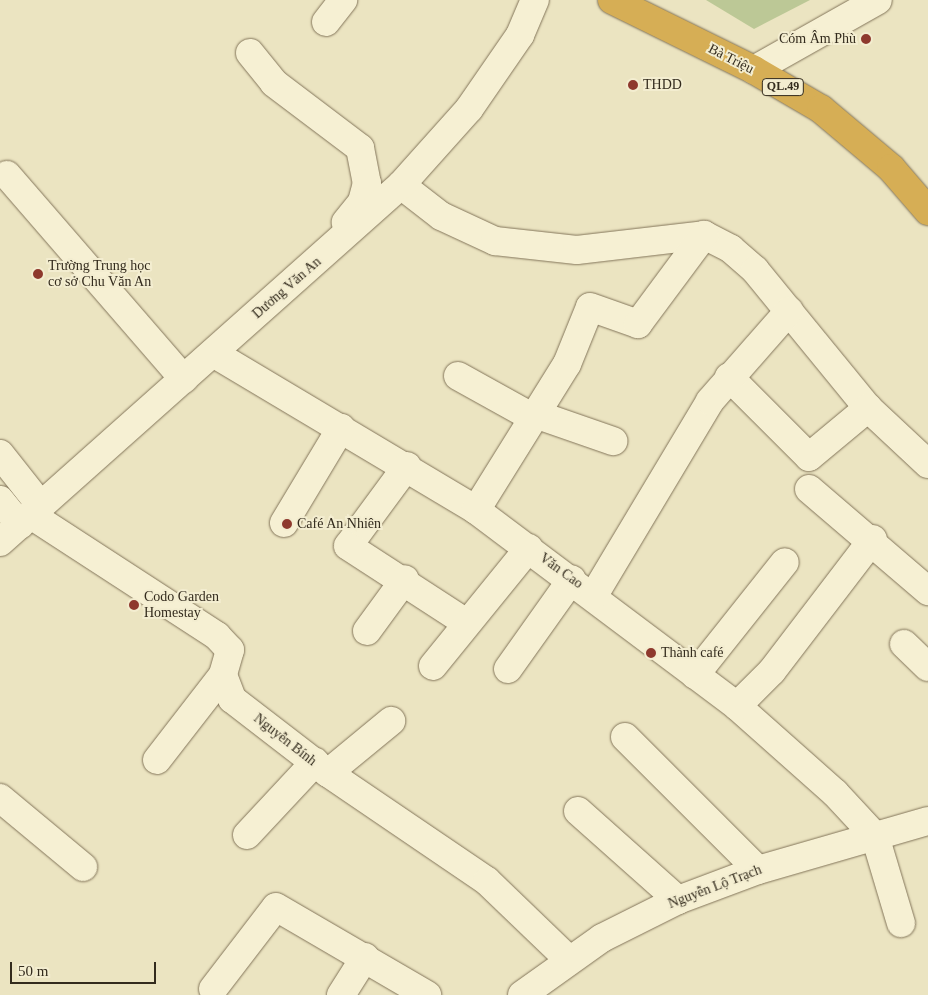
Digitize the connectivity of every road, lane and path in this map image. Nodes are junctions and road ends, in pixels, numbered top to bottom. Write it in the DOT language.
graph roads {
  1 [pos="343,0"];
  2 [pos="536,0"];
  3 [pos="612,0"];
  4 [pos="878,0"];
  5 [pos="326,22"];
  6 [pos="250,53"];
  7 [pos="754,70"];
  8 [pos="8,175"];
  9 [pos="401,185"];
  10 [pos="928,211"];
  11 [pos="704,235"];
  12 [pos="326,253"];
  13 [pos="789,311"];
  14 [pos="213,354"];
  15 [pos="458,376"];
  16 [pos="729,377"];
  17 [pos="184,380"];
  18 [pos="868,408"];
  19 [pos="533,416"];
  20 [pos="341,428"];
  21 [pos="613,441"];
  22 [pos="0,454"];
  23 [pos="928,464"];
  24 [pos="407,466"];
  25 [pos="809,489"];
  26 [pos="0,500"];
  27 [pos="476,510"];
  28 [pos="30,515"];
  29 [pos="284,523"];
  30 [pos="873,539"];
  31 [pos="0,542"];
  32 [pos="530,548"];
  33 [pos="785,562"];
  34 [pos="405,579"];
  35 [pos="572,579"];
  36 [pos="928,591"];
  37 [pos="594,596"];
  38 [pos="465,622"];
  39 [pos="367,631"];
  40 [pos="904,644"];
  41 [pos="433,666"];
  42 [pos="928,667"];
  43 [pos="508,669"];
  44 [pos="223,675"];
  45 [pos="695,675"];
  46 [pos="737,706"];
  47 [pos="391,721"];
  48 [pos="625,738"];
  49 [pos="156,760"];
  50 [pos="321,767"];
  51 [pos="0,798"];
  52 [pos="578,811"];
  53 [pos="928,821"];
  54 [pos="247,835"];
  55 [pos="875,836"];
  56 [pos="83,867"];
  57 [pos="758,870"];
  58 [pos="678,900"];
  59 [pos="901,923"];
  60 [pos="365,957"];
  61 [pos="569,960"];
  62 [pos="213,989"];
  63 [pos="341,995"];
  64 [pos="427,995"];
  65 [pos="522,995"];
  1 -- 5 [label="street"];
  2 -- 9 [label="street, Dương Văn An"];
  3 -- 7 [label="highway, Bà Triệu / QL.49"];
  4 -- 7 [label="street"];
  6 -- 12 [label="street"];
  7 -- 10 [label="highway, Bà Triệu / QL.49"];
  8 -- 17 [label="street"];
  9 -- 11 [label="street"];
  9 -- 12 [label="street, Dương Văn An"];
  11 -- 13 [label="street"];
  11 -- 19 [label="street"];
  12 -- 14 [label="street, Dương Văn An"];
  13 -- 16 [label="street"];
  13 -- 18 [label="street"];
  14 -- 17 [label="street, Dương Văn An"];
  14 -- 20 [label="street, Văn Cao"];
  15 -- 19 [label="street"];
  16 -- 18 [label="street"];
  16 -- 37 [label="street"];
  17 -- 28 [label="street, Dương Văn An"];
  18 -- 23 [label="street"];
  19 -- 21 [label="street"];
  19 -- 27 [label="street"];
  20 -- 24 [label="street, Văn Cao"];
  20 -- 29 [label="street"];
  22 -- 28 [label="street"];
  24 -- 27 [label="street, Văn Cao"];
  24 -- 34 [label="street"];
  25 -- 30 [label="street"];
  26 -- 28 [label="street"];
  27 -- 32 [label="street, Văn Cao"];
  28 -- 31 [label="street, Dương Văn An"];
  28 -- 44 [label="street"];
  30 -- 36 [label="street"];
  30 -- 46 [label="street"];
  32 -- 35 [label="street, Văn Cao"];
  32 -- 38 [label="street"];
  33 -- 45 [label="street"];
  34 -- 38 [label="street"];
  34 -- 39 [label="street"];
  35 -- 37 [label="street, Văn Cao"];
  35 -- 43 [label="street"];
  37 -- 45 [label="street, Văn Cao"];
  38 -- 41 [label="street"];
  40 -- 42 [label="street"];
  44 -- 49 [label="street"];
  44 -- 50 [label="street, Nguyễn Bính"];
  45 -- 46 [label="street, Văn Cao"];
  46 -- 55 [label="street, Văn Cao"];
  47 -- 50 [label="street"];
  48 -- 57 [label="street"];
  50 -- 54 [label="street"];
  50 -- 61 [label="street, Nguyễn Bính"];
  51 -- 56 [label="street"];
  52 -- 58 [label="street"];
  53 -- 55 [label="street, Nguyễn Lộ Trạch"];
  55 -- 57 [label="street, Nguyễn Lộ Trạch"];
  55 -- 59 [label="street"];
  57 -- 58 [label="street, Nguyễn Lộ Trạch"];
  58 -- 61 [label="street, Nguyễn Lộ Trạch"];
  60 -- 62 [label="street"];
  60 -- 63 [label="street"];
  60 -- 64 [label="street"];
  61 -- 65 [label="street, Nguyễn Lộ Trạch"];
}
